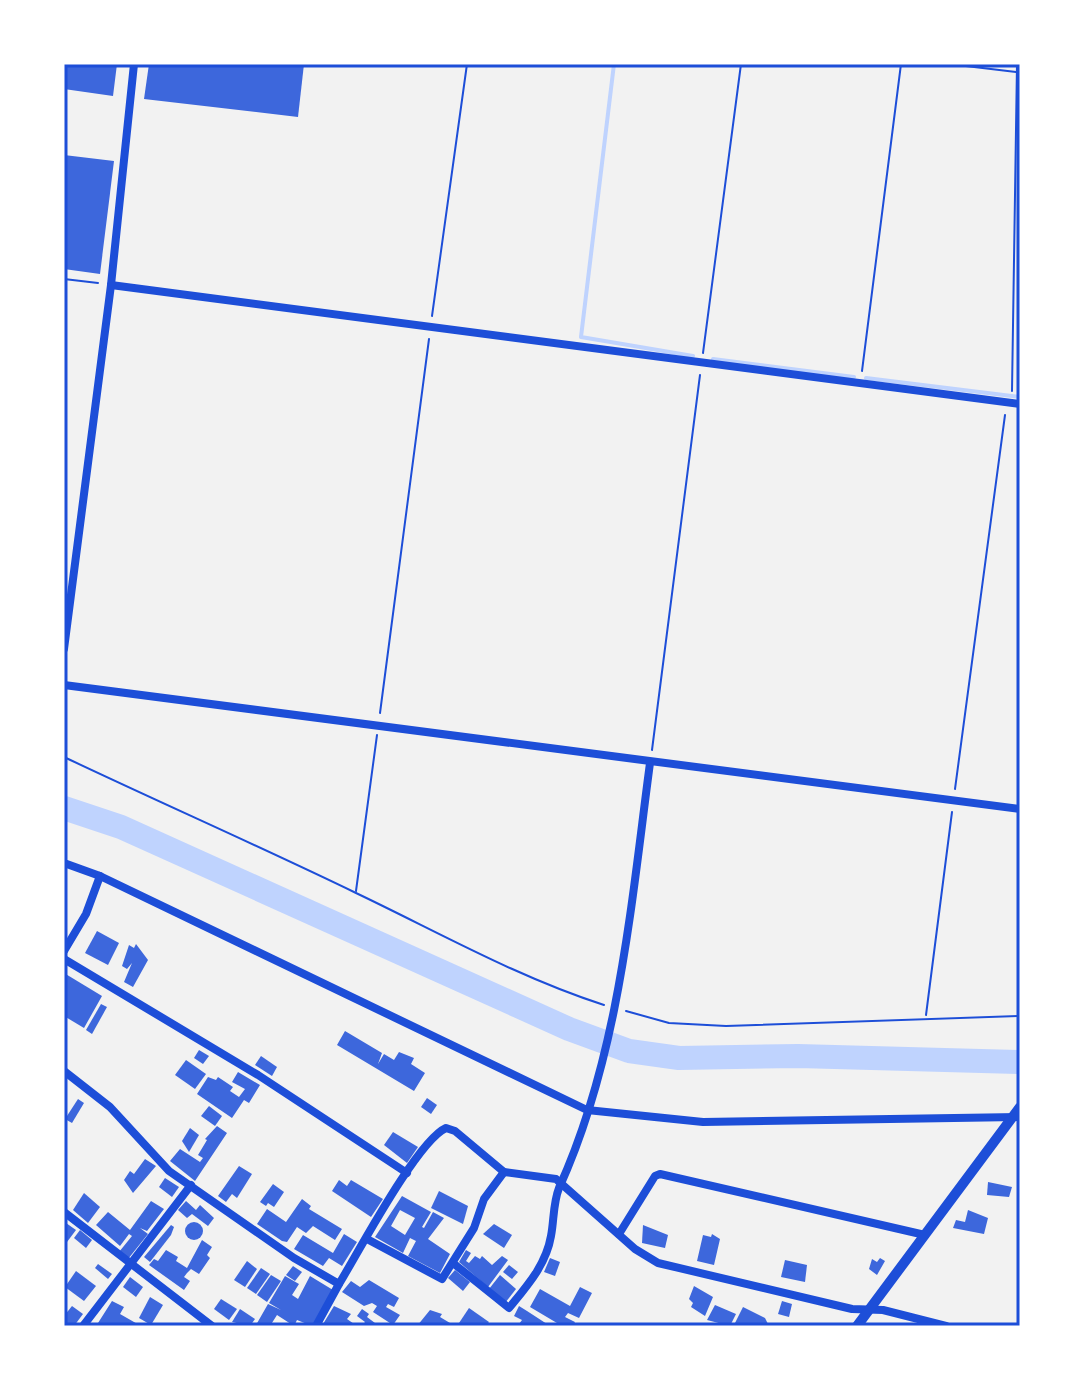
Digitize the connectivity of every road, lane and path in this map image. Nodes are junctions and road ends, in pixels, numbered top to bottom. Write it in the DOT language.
graph roads {
  1 [pos="134,64"];
  2 [pos="467,64"];
  3 [pos="741,64"];
  4 [pos="901,64"];
  5 [pos="949,64"];
  6 [pos="1017,64"];
  7 [pos="1017,72"];
  8 [pos="64,279"];
  9 [pos="111,285"];
  10 [pos="430,327"];
  11 [pos="702,362"];
  12 [pos="860,384"];
  13 [pos="1011,394"];
  14 [pos="1006,404"];
  15 [pos="1020,404"];
  16 [pos="64,649"];
  17 [pos="64,685"];
  18 [pos="378,725"];
  19 [pos="64,757"];
  20 [pos="650,763"];
  21 [pos="954,801"];
  22 [pos="1020,809"];
  23 [pos="64,863"];
  24 [pos="100,876"];
  25 [pos="356,893"];
  26 [pos="64,951"];
  27 [pos="64,959"];
  28 [pos="614,1010"];
  29 [pos="1020,1016"];
  30 [pos="926,1017"];
  31 [pos="64,1071"];
  32 [pos="588,1106"];
  33 [pos="1018,1112"];
  34 [pos="504,1172"];
  35 [pos="407,1173"];
  36 [pos="563,1183"];
  37 [pos="191,1185"];
  38 [pos="64,1212"];
  39 [pos="619,1234"];
  40 [pos="925,1235"];
  41 [pos="367,1239"];
  42 [pos="453,1263"];
  43 [pos="130,1265"];
  44 [pos="339,1284"];
  45 [pos="870,1309"];
  46 [pos="83,1326"];
  47 [pos="212,1326"];
  48 [pos="316,1326"];
  49 [pos="857,1326"];
  50 [pos="946,1326"];
  1 -- 9 [label="street"];
  2 -- 10 [label="path"];
  3 -- 11 [label="path"];
  4 -- 12 [label="path"];
  5 -- 7 [label="path"];
  6 -- 7 [label="path"];
  7 -- 13 [label="path"];
  8 -- 9 [label="path"];
  9 -- 10 [label="street"];
  9 -- 16 [label="street"];
  10 -- 11 [label="street"];
  10 -- 18 [label="path"];
  11 -- 12 [label="street"];
  11 -- 20 [label="path"];
  12 -- 14 [label="street"];
  14 -- 15 [label="street"];
  14 -- 21 [label="path"];
  17 -- 18 [label="street"];
  18 -- 20 [label="street"];
  18 -- 25 [label="path"];
  19 -- 25 [label="path"];
  20 -- 21 [label="street"];
  20 -- 28 [label="street"];
  21 -- 22 [label="street"];
  21 -- 30 [label="path"];
  23 -- 24 [label="street"];
  24 -- 26 [label="street"];
  24 -- 32 [label="street"];
  25 -- 28 [label="path"];
  27 -- 35 [label="street"];
  28 -- 30 [label="path"];
  28 -- 32 [label="street"];
  29 -- 30 [label="path"];
  31 -- 37 [label="street"];
  32 -- 33 [label="street"];
  32 -- 36 [label="street"];
  33 -- 40 [label="street"];
  34 -- 35 [label="street"];
  34 -- 36 [label="street"];
  34 -- 42 [label="street"];
  35 -- 41 [label="street"];
  36 -- 39 [label="street"];
  36 -- 42 [label="street"];
  37 -- 43 [label="street"];
  37 -- 44 [label="street"];
  38 -- 43 [label="street"];
  39 -- 40 [label="street"];
  39 -- 45 [label="street"];
  40 -- 45 [label="street"];
  41 -- 42 [label="street"];
  41 -- 44 [label="street"];
  43 -- 46 [label="street"];
  43 -- 47 [label="street"];
  44 -- 48 [label="street"];
  45 -- 49 [label="street"];
  45 -- 50 [label="street"];
}
